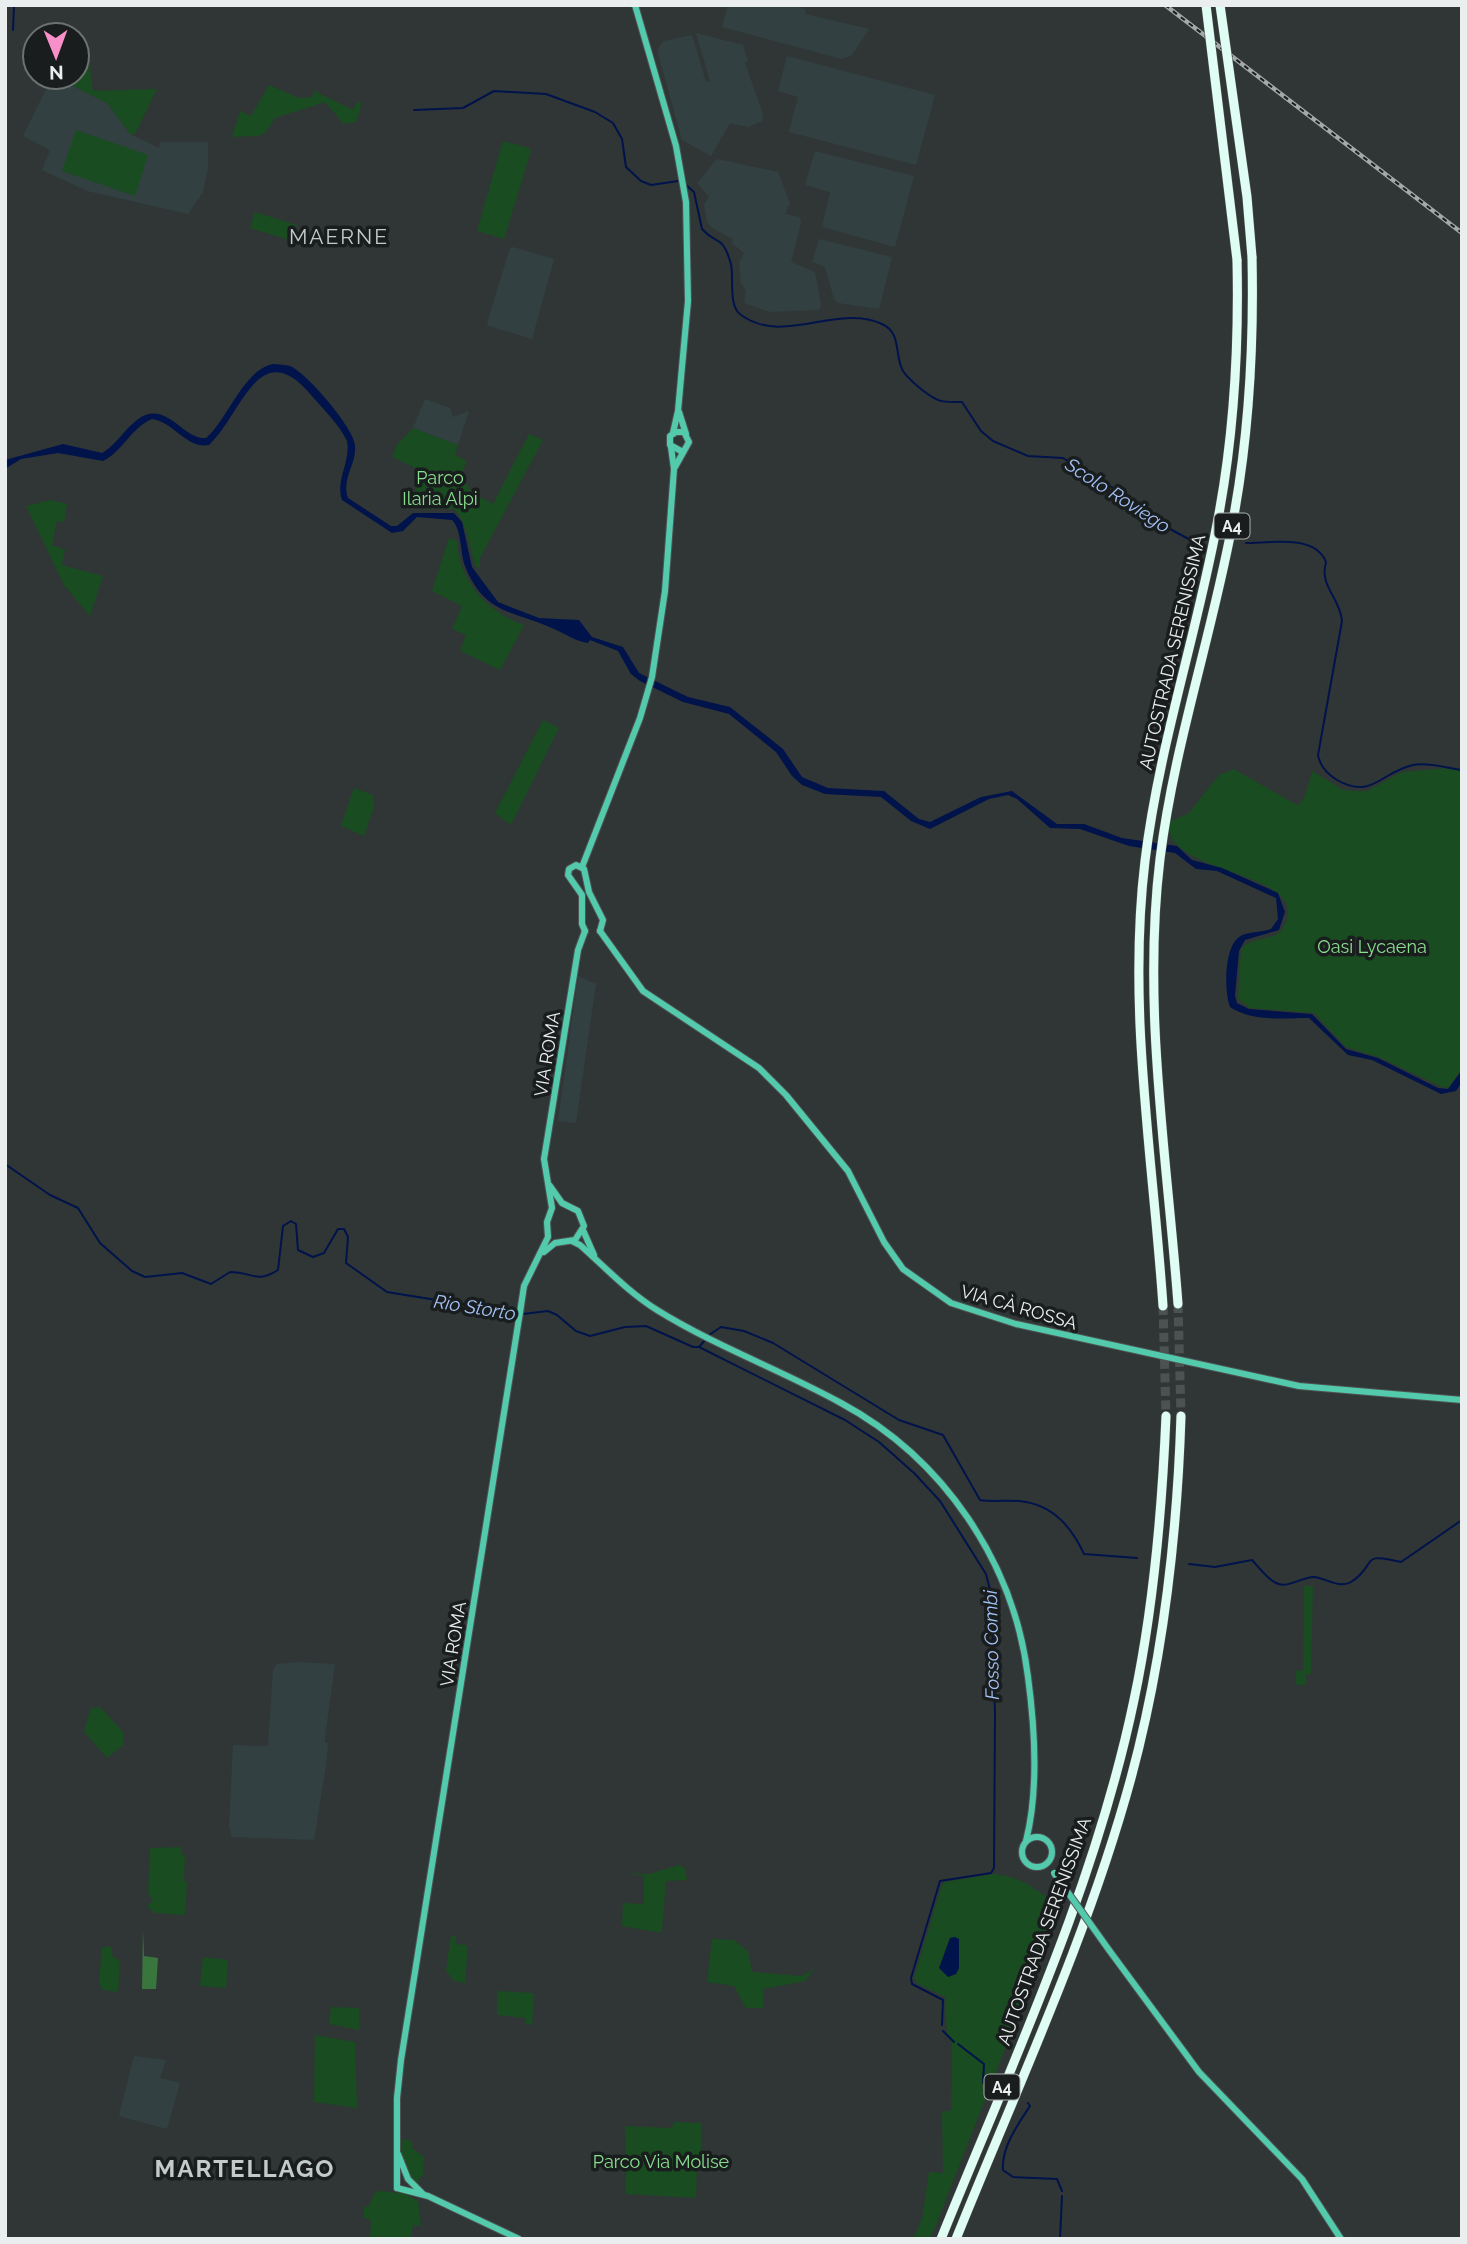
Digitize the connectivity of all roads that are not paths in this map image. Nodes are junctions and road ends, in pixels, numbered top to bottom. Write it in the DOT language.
graph roads {
  1 [pos="635,5"];
  2 [pos="1206,5"];
  3 [pos="1220,5"];
  4 [pos="678,411"];
  5 [pos="673,433"];
  6 [pos="686,434"];
  7 [pos="671,447"];
  8 [pos="681,451"];
  9 [pos="674,469"];
  10 [pos="582,867"];
  11 [pos="584,931"];
  12 [pos="600,931"];
  13 [pos="547,1182"];
  14 [pos="566,1206"];
  15 [pos="551,1212"];
  16 [pos="583,1230"];
  17 [pos="549,1233"];
  18 [pos="572,1241"];
  19 [pos="560,1242"];
  20 [pos="542,1254"];
  21 [pos="597,1259"];
  22 [pos="1178,1304"];
  23 [pos="1163,1306"];
  24 [pos="1462,1400"];
  25 [pos="1166,1416"];
  26 [pos="1181,1416"];
  27 [pos="1032,1817"];
  28 [pos="1043,1838"];
  29 [pos="1026,1841"];
  30 [pos="1050,1858"];
  31 [pos="1041,1867"];
  32 [pos="1054,1873"];
  33 [pos="397,2149"];
  34 [pos="403,2171"];
  35 [pos="397,2188"];
  36 [pos="425,2195"];
  37 [pos="519,2239"];
  38 [pos="941,2239"];
  39 [pos="956,2239"];
  40 [pos="1341,2239"];
  1 -- 4 [label="main road"];
  2 -- 23 [label="highway, AUTOSTRADA SERENISSIMA / A4, bridge"];
  3 -- 22 [label="highway, AUTOSTRADA SERENISSIMA / A4, bridge"];
  4 -- 5 [label="main road"];
  4 -- 6 [label="main road"];
  5 -- 6 [label="main road"];
  5 -- 7 [label="main road"];
  6 -- 8 [label="main road"];
  7 -- 8 [label="main road"];
  7 -- 9 [label="main road"];
  8 -- 9 [label="main road"];
  9 -- 10 [label="main road"];
  10 -- 11 [label="main road, VIA ROMA"];
  10 -- 12 [label="main road"];
  11 -- 12 [label="main road"];
  11 -- 13 [label="main road, VIA ROMA"];
  12 -- 24 [label="main road, VIA CÀ ROSSA"];
  13 -- 14 [label="main road"];
  13 -- 15 [label="main road, VIA ROMA"];
  14 -- 15 [label="main road"];
  14 -- 16 [label="main road"];
  15 -- 17 [label="main road"];
  16 -- 18 [label="main road"];
  16 -- 21 [label="main road"];
  17 -- 19 [label="main road"];
  17 -- 20 [label="main road, VIA ROMA"];
  18 -- 19 [label="main road"];
  18 -- 21 [label="main road"];
  19 -- 20 [label="main road"];
  20 -- 33 [label="main road, VIA ROMA"];
  21 -- 27 [label="main road"];
  25 -- 38 [label="highway, AUTOSTRADA SERENISSIMA / A4"];
  26 -- 39 [label="highway, AUTOSTRADA SERENISSIMA / A4"];
  27 -- 28 [label="main road"];
  27 -- 29 [label="main road"];
  28 -- 29 [label="main road"];
  28 -- 30 [label="main road"];
  29 -- 31 [label="main road"];
  30 -- 31 [label="main road"];
  30 -- 32 [label="main road"];
  31 -- 32 [label="main road"];
  32 -- 40 [label="main road, bridge"];
  33 -- 34 [label="main road"];
  33 -- 35 [label="main road, VIA ROMA"];
  34 -- 35 [label="main road"];
  34 -- 36 [label="main road"];
  35 -- 36 [label="main road"];
  36 -- 37 [label="main road"];
}
